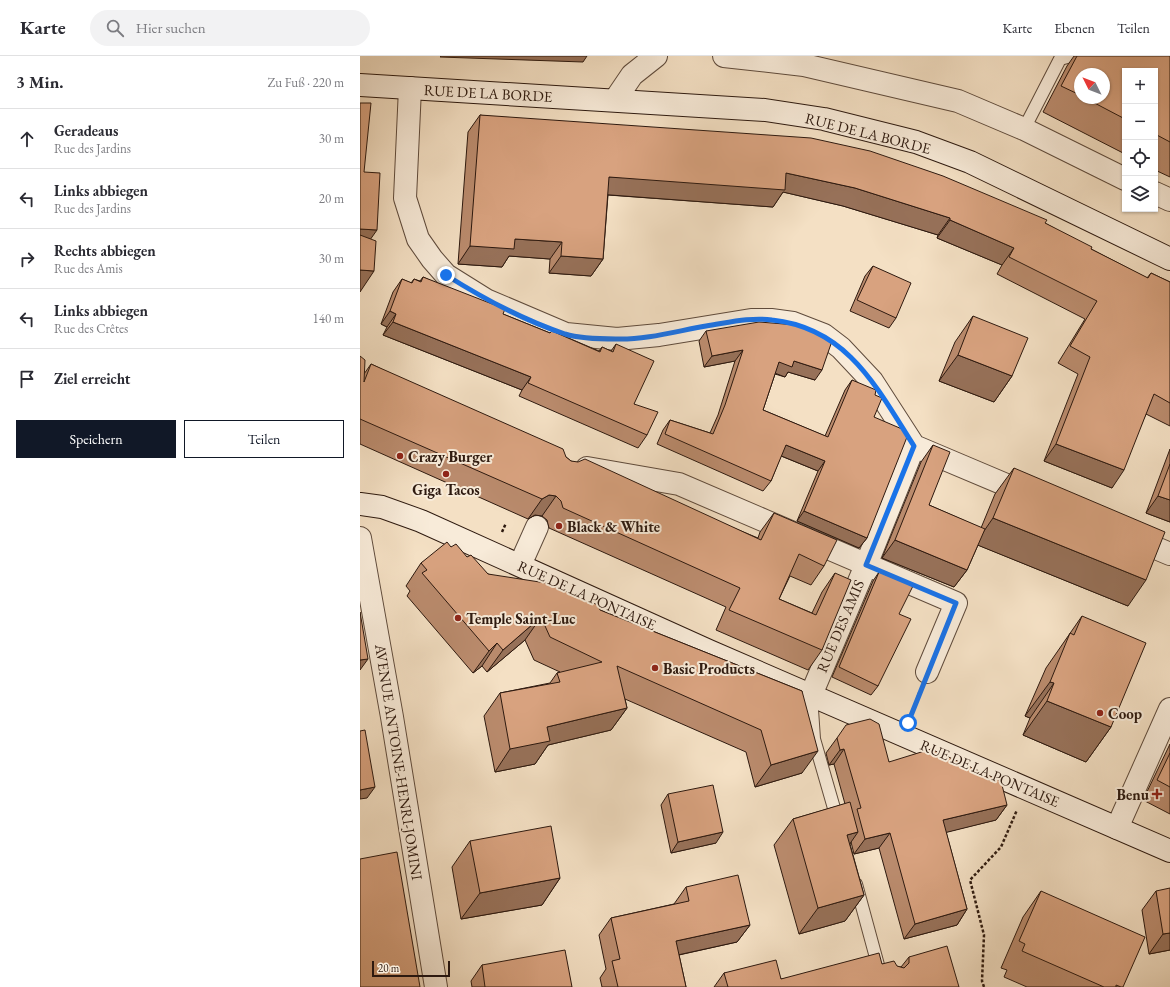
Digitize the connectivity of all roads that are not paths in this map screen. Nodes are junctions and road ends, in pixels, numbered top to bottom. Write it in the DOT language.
graph roads {
  1 [pos="656,56"];
  2 [pos="724,56"];
  3 [pos="1071,56"];
  4 [pos="806,60"];
  5 [pos="360,85"];
  6 [pos="410,88"];
  7 [pos="615,100"];
  8 [pos="1024,129"];
  9 [pos="1122,178"];
  10 [pos="1158,194"];
  11 [pos="1170,200"];
  12 [pos="1170,259"];
  13 [pos="914,446"];
  14 [pos="564,464"];
  15 [pos="1046,502"];
  16 [pos="360,504"];
  17 [pos="536,527"];
  18 [pos="1112,529"];
  19 [pos="360,538"];
  20 [pos="1170,554"];
  21 [pos="520,565"];
  22 [pos="866,565"];
  23 [pos="927,672"];
  24 [pos="811,695"];
  25 [pos="1170,709"];
  26 [pos="1117,828"];
  27 [pos="841,831"];
  28 [pos="1170,851"];
  29 [pos="852,869"];
  30 [pos="436,987"];
  31 [pos="884,987"];
  1 -- 7 [label="street"];
  2 -- 4 [label="street"];
  3 -- 8 [label="lane"];
  4 -- 8 [label="street"];
  5 -- 6 [label="street, RUE DE LA BORDE"];
  6 -- 7 [label="street, RUE DE LA BORDE"];
  6 -- 13 [label="street"];
  7 -- 12 [label="street, RUE DE LA BORDE"];
  8 -- 9 [label="street"];
  10 -- 11 [label="street"];
  13 -- 15 [label="street"];
  13 -- 22 [label="street, RUE DES AMIS"];
  14 -- 22 [label="street"];
  16 -- 21 [label="street, RUE DE LA PONTAISE"];
  17 -- 21 [label="street"];
  18 -- 20 [label="street"];
  19 -- 30 [label="street, AVENUE ANTOINE-HENRI-JOMINI"];
  21 -- 24 [label="street, RUE DE LA PONTAISE"];
  22 -- 23 [label="street"];
  22 -- 24 [label="street, RUE DES AMIS"];
  24 -- 26 [label="street, RUE DE LA PONTAISE"];
  24 -- 27 [label="lane"];
  25 -- 26 [label="street"];
  26 -- 28 [label="street, RUE DE LA PONTAISE"];
  29 -- 31 [label="lane"];
}
